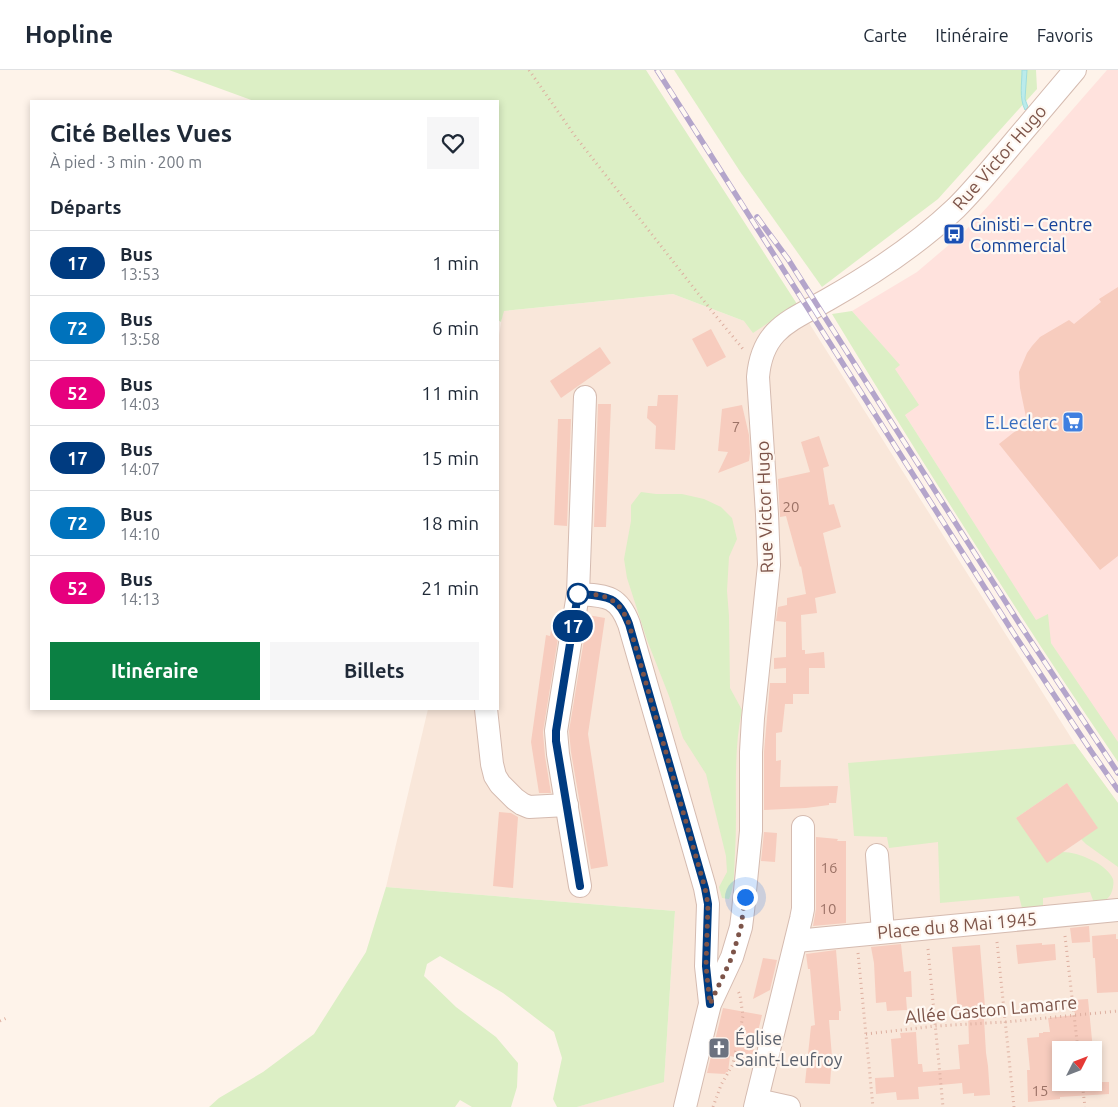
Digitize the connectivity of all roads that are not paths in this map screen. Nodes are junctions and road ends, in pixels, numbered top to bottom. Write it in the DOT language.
graph roads {
  1 [pos="1075,70"];
  2 [pos="585,397"];
  3 [pos="578,594"];
  4 [pos="486,710"];
  5 [pos="567,805"];
  6 [pos="803,826"];
  7 [pos="878,855"];
  8 [pos="580,886"];
  9 [pos="1118,910"];
  10 [pos="883,932"];
  11 [pos="796,941"];
  12 [pos="710,1004"];
  13 [pos="756,1103"];
  14 [pos="685,1107"];
  15 [pos="789,1107"];
  1 -- 12 [label="street, Rue Victor Hugo"];
  2 -- 3 [label="street"];
  3 -- 5 [label="street"];
  3 -- 12 [label="street"];
  4 -- 5 [label="street"];
  5 -- 8 [label="street"];
  6 -- 11 [label="street"];
  7 -- 10 [label="street"];
  9 -- 10 [label="street, Place du 8 Mai 1945"];
  10 -- 11 [label="street, Place du 8 Mai 1945"];
  11 -- 13 [label="street"];
  12 -- 14 [label="street, Rue Victor Hugo"];
  13 -- 15 [label="street"];
}
